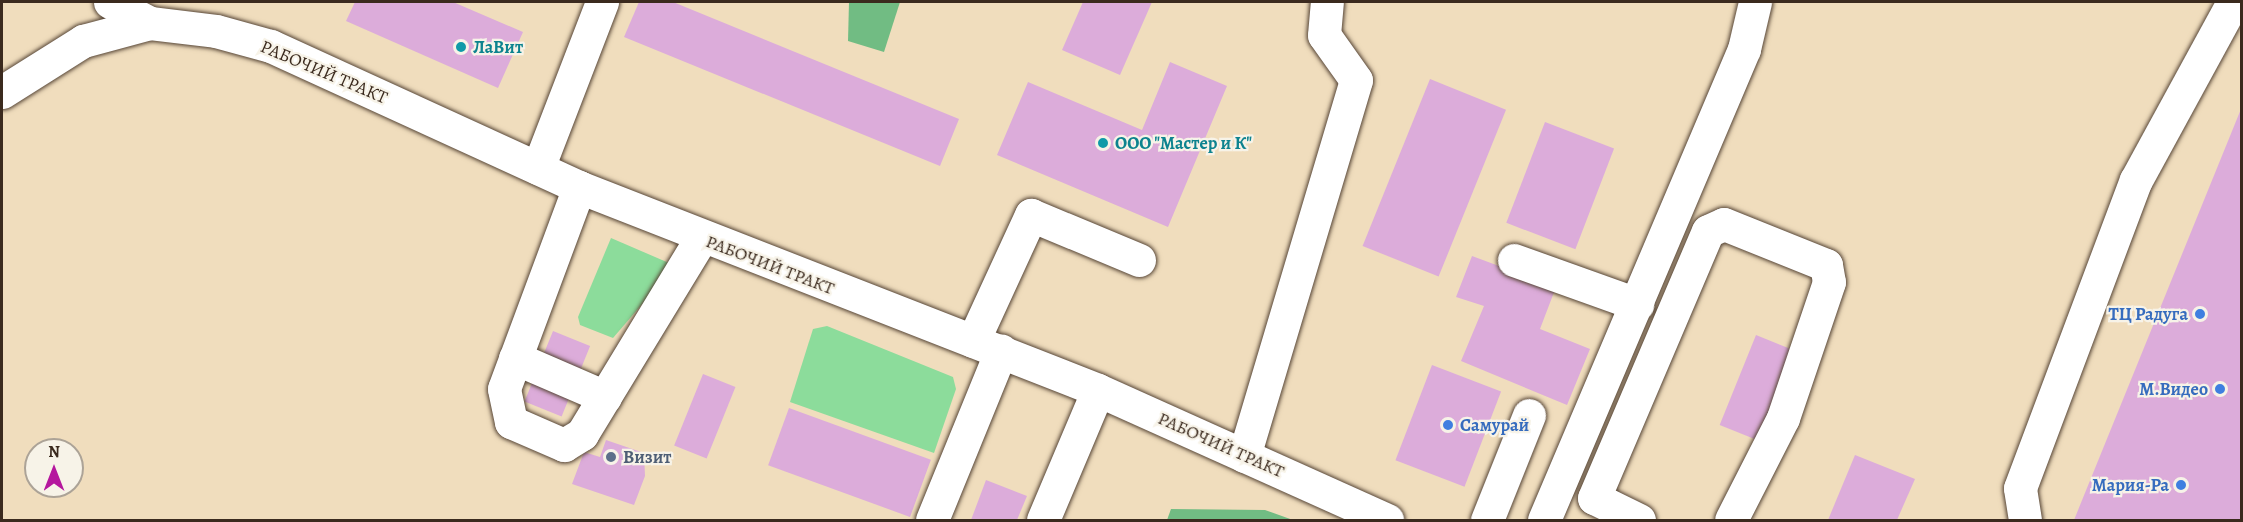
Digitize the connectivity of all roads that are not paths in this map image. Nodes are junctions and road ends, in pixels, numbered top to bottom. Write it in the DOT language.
graph roads {
  1 [pos="110,2"];
  2 [pos="602,2"];
  3 [pos="1327,2"];
  4 [pos="1755,2"];
  5 [pos="2233,2"];
  6 [pos="150,23"];
  7 [pos="2,92"];
  8 [pos="538,168"];
  9 [pos="579,187"];
  10 [pos="701,238"];
  11 [pos="1139,260"];
  12 [pos="1514,261"];
  13 [pos="1637,304"];
  14 [pos="987,346"];
  15 [pos="515,358"];
  16 [pos="1098,390"];
  17 [pos="605,397"];
  18 [pos="1529,415"];
  19 [pos="1244,456"];
  20 [pos="1590,509"];
  21 [pos="932,520"];
  22 [pos="1043,520"];
  23 [pos="1387,520"];
  24 [pos="1487,520"];
  25 [pos="1544,520"];
  26 [pos="1639,520"];
  27 [pos="1731,520"];
  28 [pos="2025,520"];
  1 -- 6 [label="street"];
  2 -- 8 [label="street"];
  3 -- 19 [label="street"];
  4 -- 13 [label="street"];
  5 -- 28 [label="street"];
  6 -- 7 [label="street"];
  6 -- 8 [label="street, РАБОЧИЙ ТРАКТ"];
  8 -- 9 [label="street, РАБОЧИЙ ТРАКТ"];
  9 -- 10 [label="street, РАБОЧИЙ ТРАКТ"];
  9 -- 15 [label="street"];
  10 -- 14 [label="street, РАБОЧИЙ ТРАКТ"];
  10 -- 17 [label="street"];
  11 -- 14 [label="street"];
  12 -- 13 [label="street"];
  13 -- 25 [label="street"];
  14 -- 16 [label="street, РАБОЧИЙ ТРАКТ"];
  14 -- 21 [label="street"];
  15 -- 17 [label="street"];
  15 -- 17 [label="street"];
  16 -- 19 [label="street, РАБОЧИЙ ТРАКТ"];
  16 -- 22 [label="street"];
  18 -- 24 [label="street"];
  19 -- 23 [label="street, РАБОЧИЙ ТРАКТ"];
  20 -- 26 [label="street"];
  20 -- 27 [label="street"];
}
